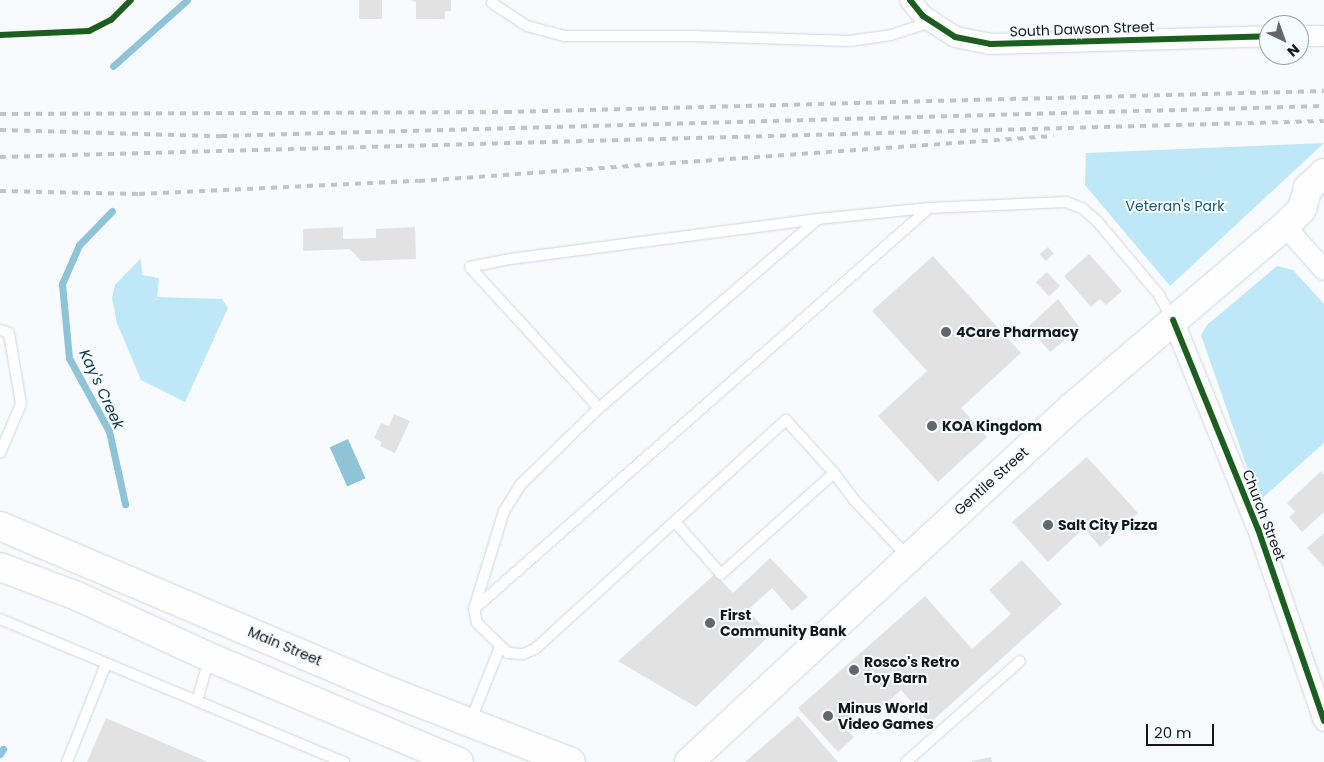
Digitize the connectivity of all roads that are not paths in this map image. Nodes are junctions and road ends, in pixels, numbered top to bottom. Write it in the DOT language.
graph roads {
  1 [pos="910,0"];
  2 [pos="492,3"];
  3 [pos="932,22"];
  4 [pos="1259,36"];
  5 [pos="1309,36"];
  6 [pos="1324,36"];
  7 [pos="1324,173"];
  8 [pos="929,208"];
  9 [pos="1304,213"];
  10 [pos="818,219"];
  11 [pos="1324,270"];
  12 [pos="1173,320"];
  13 [pos="0,330"];
  14 [pos="599,408"];
  15 [pos="0,453"];
  16 [pos="834,472"];
  17 [pos="676,523"];
  18 [pos="0,526"];
  19 [pos="908,557"];
  20 [pos="0,566"];
  21 [pos="474,609"];
  22 [pos="0,619"];
  23 [pos="500,646"];
  24 [pos="209,657"];
  25 [pos="1020,661"];
  26 [pos="106,664"];
  27 [pos="197,701"];
  28 [pos="1324,721"];
  29 [pos="470,722"];
  30 [pos="67,762"];
  31 [pos="344,762"];
  32 [pos="459,762"];
  33 [pos="571,762"];
  34 [pos="689,762"];
  35 [pos="906,762"];
  1 -- 3 [label="street, South Dawson Street"];
  2 -- 3 [label="lane"];
  3 -- 4 [label="street, South Dawson Street"];
  5 -- 6 [label="street"];
  7 -- 9 [label="main road"];
  8 -- 10 [label="lane"];
  8 -- 12 [label="lane"];
  8 -- 21 [label="lane"];
  9 -- 11 [label="street"];
  9 -- 12 [label="main road, Gentile Street"];
  10 -- 14 [label="lane"];
  10 -- 14 [label="lane"];
  12 -- 19 [label="main road, Gentile Street"];
  12 -- 28 [label="street, Church Street"];
  13 -- 15 [label="lane"];
  14 -- 21 [label="lane"];
  16 -- 17 [label="lane"];
  16 -- 17 [label="lane"];
  16 -- 19 [label="lane"];
  17 -- 23 [label="lane"];
  18 -- 29 [label="main road, Main Street"];
  19 -- 34 [label="main road, Gentile Street"];
  20 -- 24 [label="main road"];
  21 -- 23 [label="lane"];
  22 -- 26 [label="lane"];
  23 -- 29 [label="lane"];
  24 -- 27 [label="lane"];
  24 -- 32 [label="main road"];
  25 -- 35 [label="lane"];
  26 -- 27 [label="lane"];
  26 -- 30 [label="lane"];
  27 -- 31 [label="lane"];
  29 -- 33 [label="main road, Main Street"];
}
